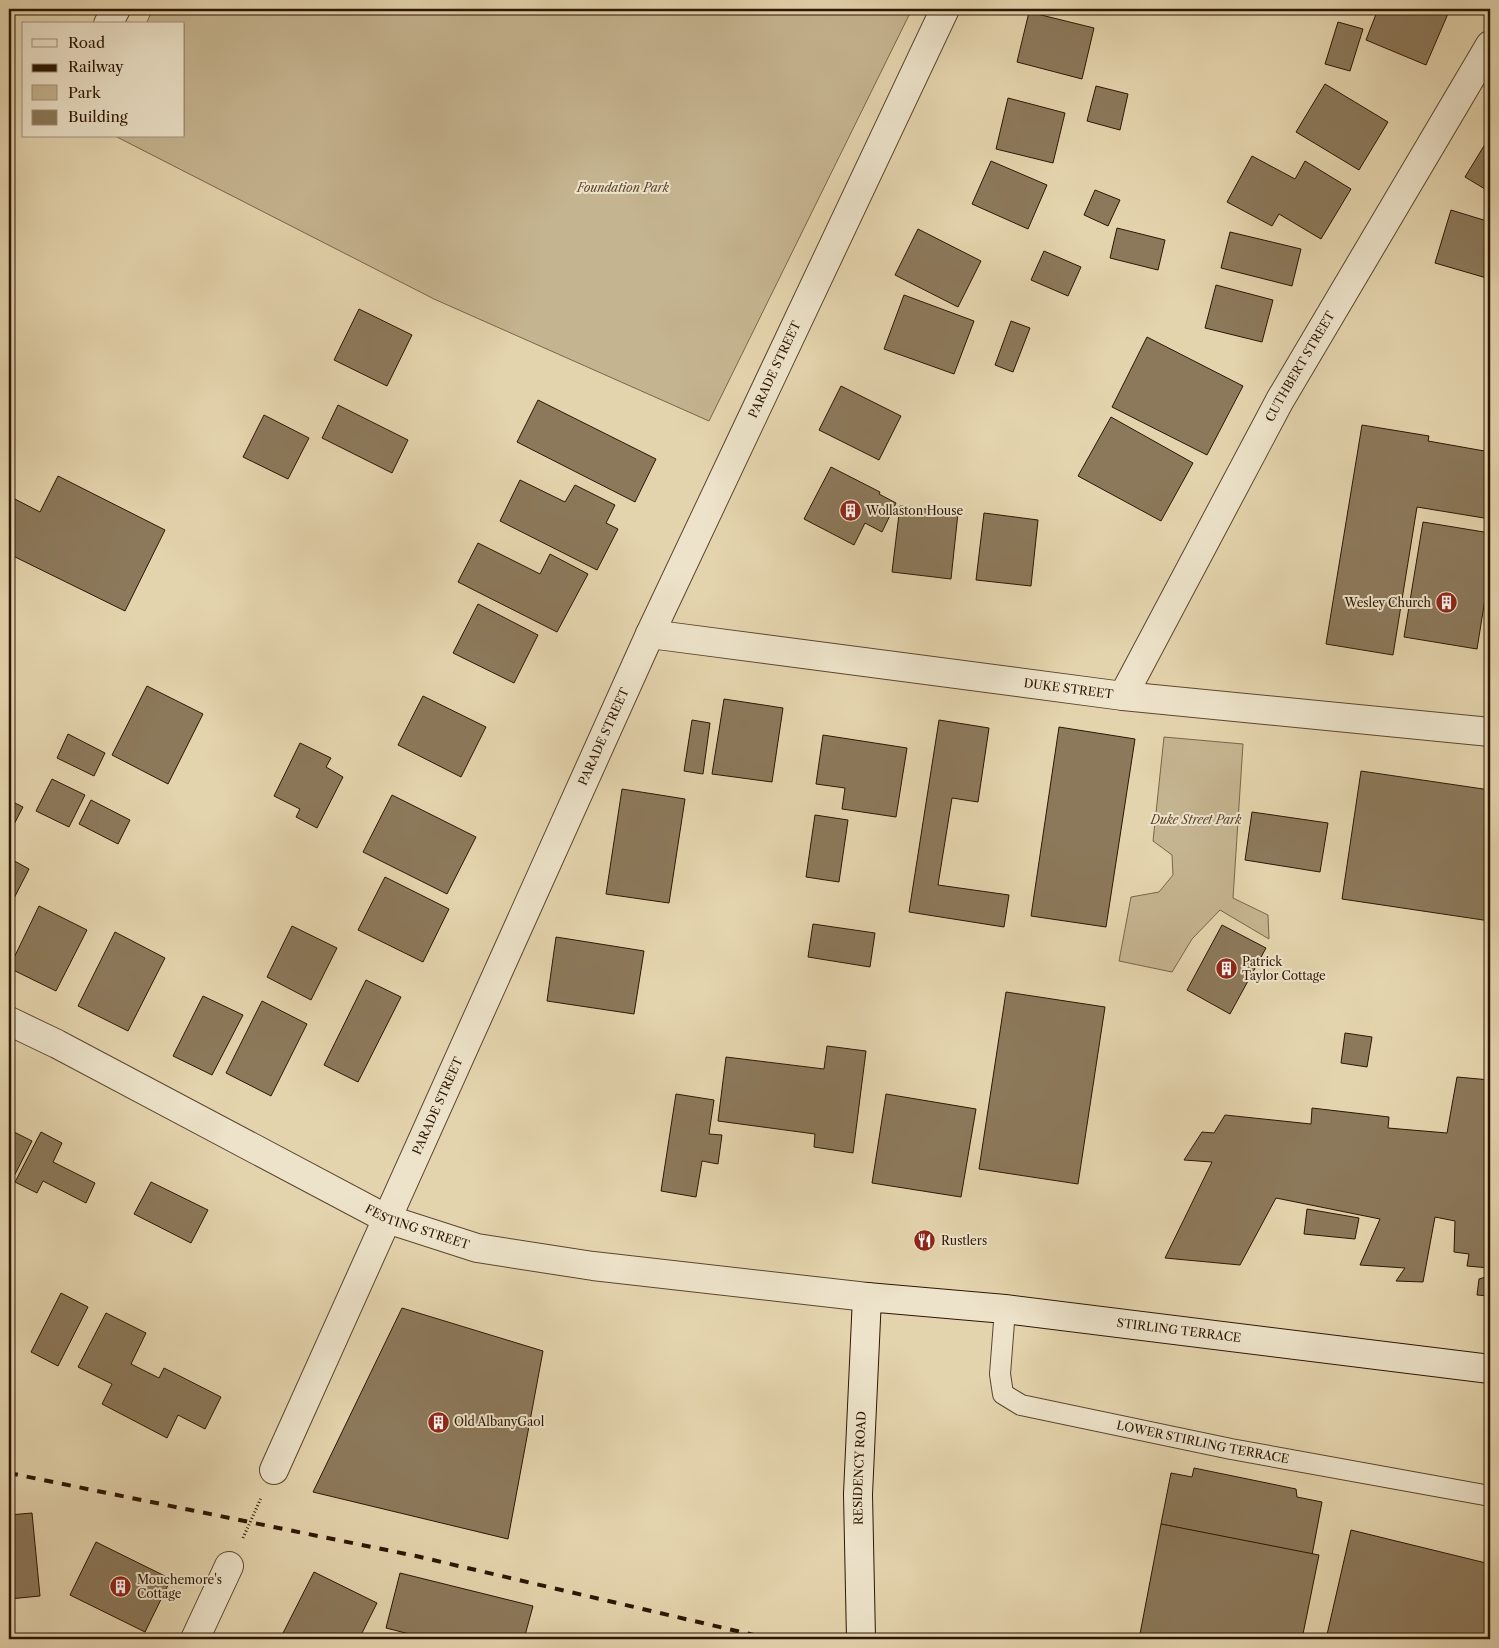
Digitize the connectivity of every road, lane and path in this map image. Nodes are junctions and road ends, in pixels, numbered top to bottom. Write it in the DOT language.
graph roads {
  1 [pos="116,9"];
  2 [pos="945,9"];
  3 [pos="109,22"];
  4 [pos="1490,44"];
  5 [pos="650,634"];
  6 [pos="1123,696"];
  7 [pos="1490,732"];
  8 [pos="9,1021"];
  9 [pos="387,1219"];
  10 [pos="867,1297"];
  11 [pos="1005,1309"];
  12 [pos="1490,1369"];
  13 [pos="274,1470"];
  14 [pos="1490,1496"];
  15 [pos="229,1566"];
  16 [pos="196,1639"];
  17 [pos="861,1639"];
  1 -- 3 [label="street"];
  2 -- 5 [label="street, PARADE STREET"];
  4 -- 6 [label="street, CUTHBERT STREET"];
  5 -- 6 [label="street, DUKE STREET"];
  5 -- 9 [label="street, PARADE STREET"];
  6 -- 7 [label="street, DUKE STREET"];
  8 -- 9 [label="street, FESTING STREET"];
  9 -- 10 [label="street, FESTING STREET"];
  9 -- 13 [label="street, PARADE STREET"];
  10 -- 11 [label="street, STIRLING TERRACE"];
  10 -- 17 [label="street, RESIDENCY ROAD"];
  11 -- 12 [label="street, STIRLING TERRACE"];
  11 -- 14 [label="lane, LOWER STIRLING TERRACE"];
  13 -- 15 [label="path"];
  15 -- 16 [label="street"];
}
